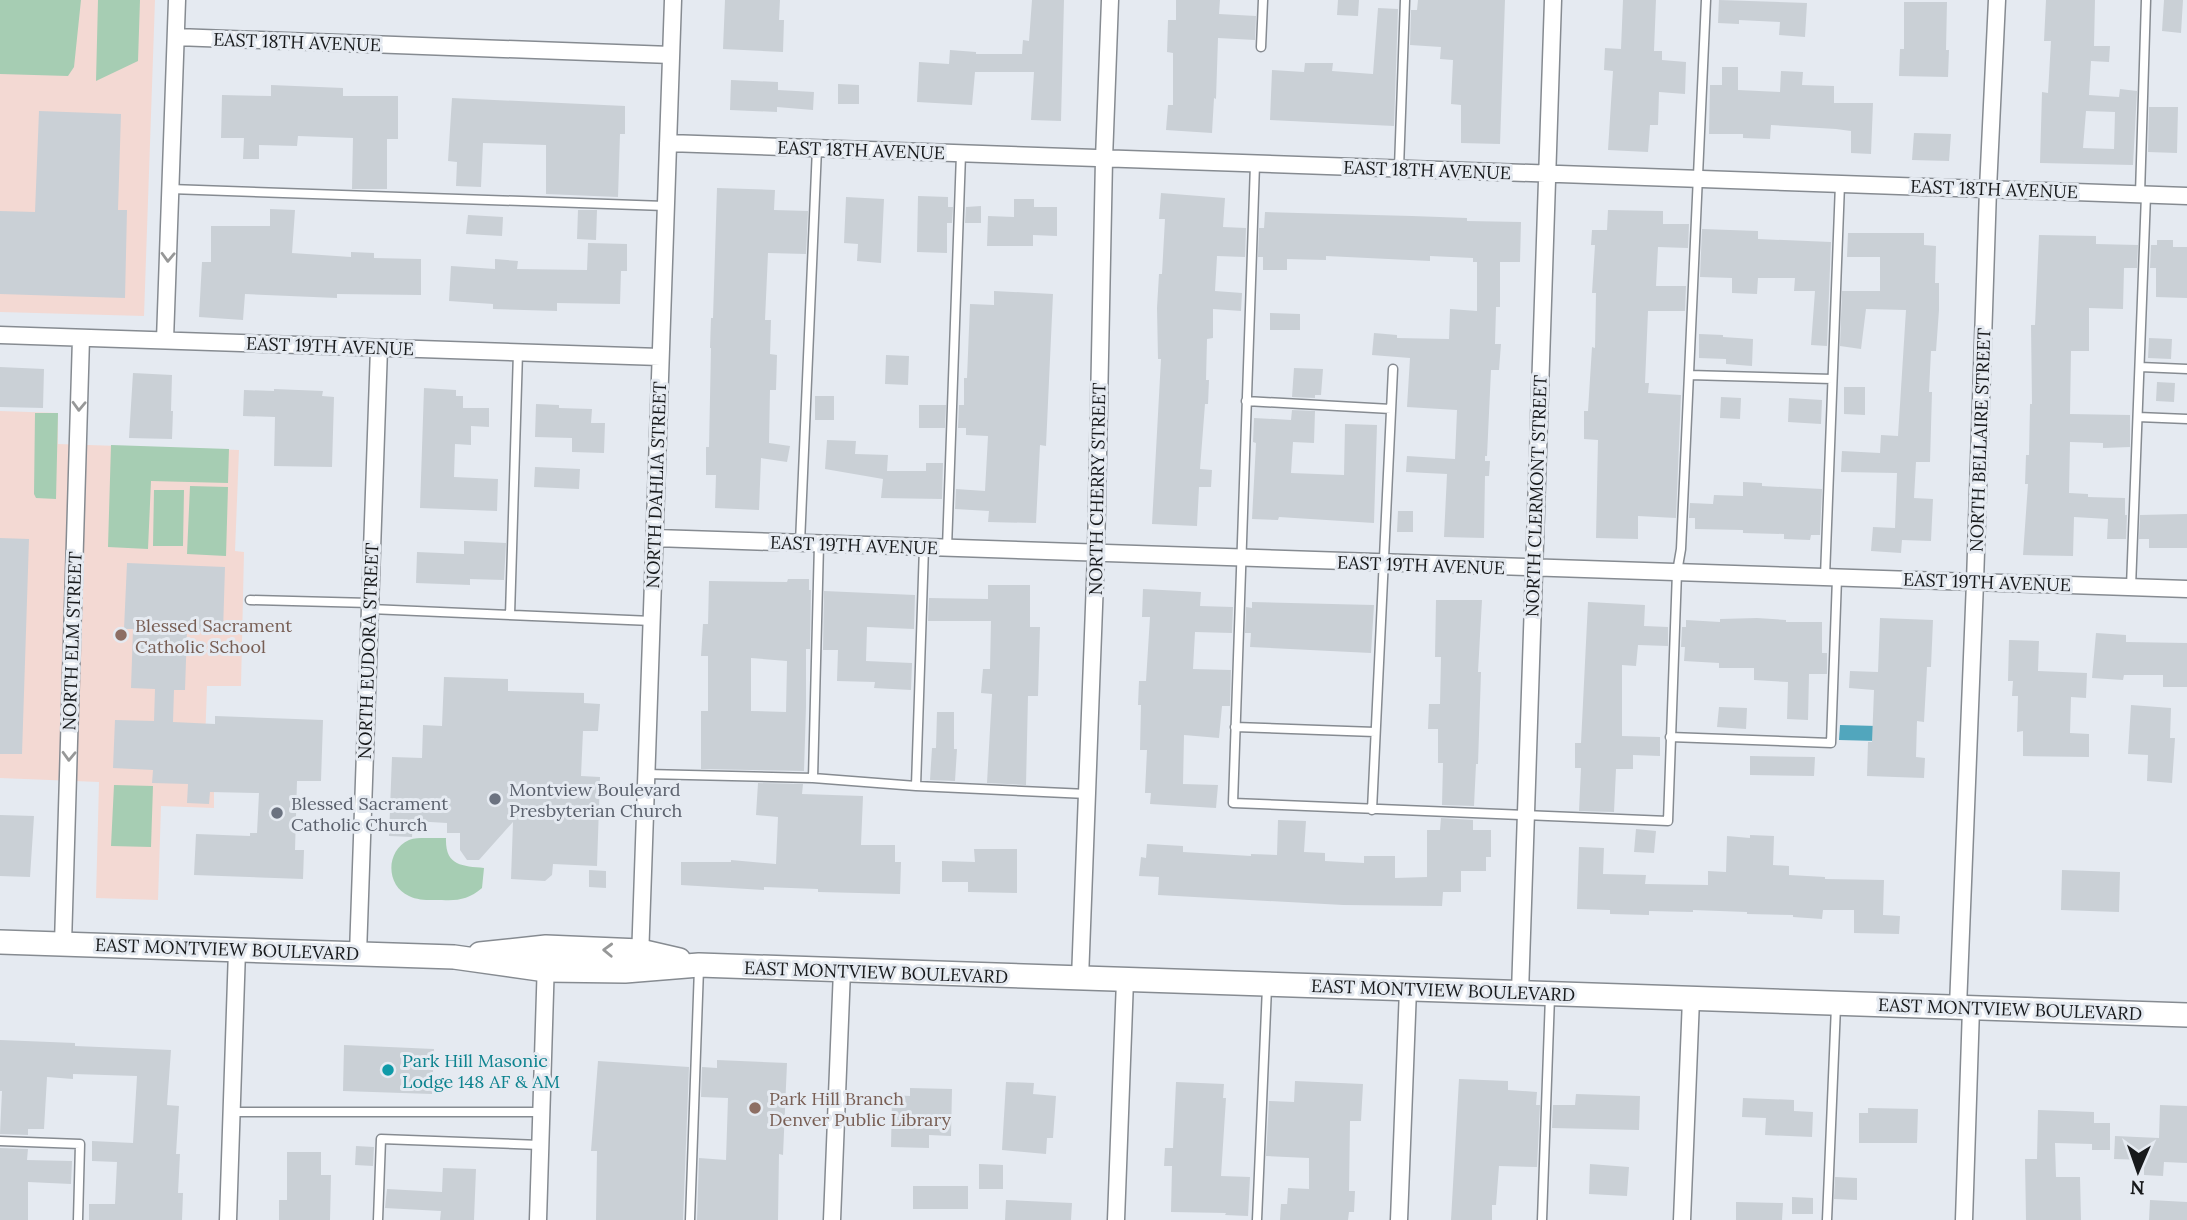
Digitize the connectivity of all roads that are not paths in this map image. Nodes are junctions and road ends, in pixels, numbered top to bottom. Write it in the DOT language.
graph roads {
  1 [pos="177,0"];
  2 [pos="673,0"];
  3 [pos="1110,0"];
  4 [pos="1263,0"];
  5 [pos="1405,0"];
  6 [pos="1553,0"];
  7 [pos="1706,0"];
  8 [pos="1997,0"];
  9 [pos="2146,0"];
  10 [pos="176,37"];
  11 [pos="1261,47"];
  12 [pos="671,55"];
  13 [pos="668,143"];
  14 [pos="817,148"];
  15 [pos="961,154"];
  16 [pos="1104,159"];
  17 [pos="1255,164"];
  18 [pos="1399,169"];
  19 [pos="1548,174"];
  20 [pos="1698,179"];
  21 [pos="1840,184"];
  22 [pos="170,189"];
  23 [pos="1988,189"];
  24 [pos="2143,195"];
  25 [pos="2187,196"];
  26 [pos="665,206"];
  27 [pos="0,335"];
  28 [pos="81,338"];
  29 [pos="165,340"];
  30 [pos="379,348"];
  31 [pos="518,352"];
  32 [pos="660,357"];
  33 [pos="2140,368"];
  34 [pos="1392,369"];
  35 [pos="2187,369"];
  36 [pos="1689,375"];
  37 [pos="1832,379"];
  38 [pos="1246,401"];
  39 [pos="1391,409"];
  40 [pos="2137,417"];
  41 [pos="2187,419"];
  42 [pos="654,538"];
  43 [pos="800,543"];
  44 [pos="819,544"];
  45 [pos="924,547"];
  46 [pos="947,548"];
  47 [pos="1096,554"];
  48 [pos="1241,559"];
  49 [pos="1382,564"];
  50 [pos="1534,568"];
  51 [pos="1677,572"];
  52 [pos="1831,577"];
  53 [pos="1975,582"];
  54 [pos="2131,587"];
  55 [pos="2187,589"];
  56 [pos="250,600"];
  57 [pos="370,606"];
  58 [pos="510,615"];
  59 [pos="652,621"];
  60 [pos="1235,726"];
  61 [pos="1376,732"];
  62 [pos="1670,737"];
  63 [pos="646,774"];
  64 [pos="813,778"];
  65 [pos="916,786"];
  66 [pos="1087,794"];
  67 [pos="1372,810"];
  68 [pos="1527,816"];
  69 [pos="0,942"];
  70 [pos="63,944"];
  71 [pos="237,950"];
  72 [pos="358,954"];
  73 [pos="546,959"];
  74 [pos="640,960"];
  75 [pos="699,965"];
  76 [pos="842,971"];
  77 [pos="1080,979"];
  78 [pos="1125,980"];
  79 [pos="1267,984"];
  80 [pos="1408,989"];
  81 [pos="1520,993"];
  82 [pos="1550,993"];
  83 [pos="1690,999"];
  84 [pos="1836,1003"];
  85 [pos="1965,1007"];
  86 [pos="2187,1015"];
  87 [pos="232,1112"];
  88 [pos="541,1112"];
  89 [pos="0,1141"];
  90 [pos="540,1145"];
  91 [pos="78,1220"];
  92 [pos="228,1220"];
  93 [pos="378,1220"];
  94 [pos="538,1220"];
  95 [pos="690,1220"];
  96 [pos="832,1220"];
  97 [pos="1116,1220"];
  98 [pos="1257,1220"];
  99 [pos="1399,1220"];
  100 [pos="1542,1220"];
  101 [pos="1682,1220"];
  102 [pos="1827,1220"];
  103 [pos="1964,1220"];
  1 -- 10 [label="street"];
  2 -- 12 [label="street, NORTH DAHLIA STREET"];
  3 -- 16 [label="street, NORTH CHERRY STREET"];
  4 -- 11 [label="lane"];
  5 -- 18 [label="lane"];
  6 -- 19 [label="street, NORTH CLERMONT STREET"];
  7 -- 20 [label="lane"];
  8 -- 23 [label="street, NORTH BELLAIRE STREET"];
  9 -- 24 [label="lane"];
  10 -- 12 [label="street, EAST 18TH AVENUE"];
  10 -- 22 [label="street"];
  12 -- 13 [label="street, NORTH DAHLIA STREET"];
  13 -- 14 [label="street, EAST 18TH AVENUE"];
  13 -- 26 [label="street, NORTH DAHLIA STREET"];
  14 -- 15 [label="street, EAST 18TH AVENUE"];
  14 -- 43 [label="lane"];
  15 -- 16 [label="street, EAST 18TH AVENUE"];
  15 -- 46 [label="lane"];
  16 -- 17 [label="street, EAST 18TH AVENUE"];
  16 -- 47 [label="street, NORTH CHERRY STREET"];
  17 -- 18 [label="street, EAST 18TH AVENUE"];
  17 -- 38 [label="lane"];
  18 -- 19 [label="street, EAST 18TH AVENUE"];
  19 -- 20 [label="street, EAST 18TH AVENUE"];
  19 -- 50 [label="street, NORTH CLERMONT STREET"];
  20 -- 21 [label="street, EAST 18TH AVENUE"];
  20 -- 36 [label="lane"];
  21 -- 23 [label="street, EAST 18TH AVENUE"];
  21 -- 37 [label="lane"];
  22 -- 26 [label="lane"];
  22 -- 29 [label="street, one-way"];
  23 -- 24 [label="street, EAST 18TH AVENUE"];
  23 -- 53 [label="street, NORTH BELLAIRE STREET"];
  24 -- 25 [label="street, EAST 18TH AVENUE"];
  24 -- 33 [label="lane"];
  26 -- 32 [label="street, NORTH DAHLIA STREET"];
  27 -- 28 [label="street, EAST 19TH AVENUE"];
  28 -- 29 [label="street, EAST 19TH AVENUE"];
  28 -- 70 [label="street, NORTH ELM STREET, one-way"];
  29 -- 30 [label="street, EAST 19TH AVENUE"];
  30 -- 31 [label="street, EAST 19TH AVENUE"];
  30 -- 57 [label="street, NORTH EUDORA STREET"];
  31 -- 32 [label="street, EAST 19TH AVENUE"];
  31 -- 58 [label="lane"];
  32 -- 42 [label="street, NORTH DAHLIA STREET"];
  33 -- 35 [label="lane"];
  33 -- 40 [label="lane"];
  34 -- 39 [label="lane"];
  36 -- 37 [label="lane"];
  36 -- 51 [label="lane"];
  37 -- 52 [label="lane"];
  38 -- 39 [label="lane"];
  38 -- 48 [label="lane"];
  39 -- 49 [label="lane"];
  40 -- 41 [label="lane"];
  40 -- 54 [label="lane"];
  42 -- 43 [label="street, EAST 19TH AVENUE"];
  42 -- 59 [label="street, NORTH DAHLIA STREET"];
  43 -- 44 [label="street, EAST 19TH AVENUE"];
  44 -- 45 [label="street, EAST 19TH AVENUE"];
  44 -- 64 [label="lane"];
  45 -- 46 [label="street, EAST 19TH AVENUE"];
  45 -- 65 [label="lane"];
  46 -- 47 [label="street, EAST 19TH AVENUE"];
  47 -- 48 [label="street, EAST 19TH AVENUE"];
  47 -- 66 [label="street, NORTH CHERRY STREET"];
  48 -- 49 [label="street, EAST 19TH AVENUE"];
  48 -- 60 [label="lane"];
  49 -- 50 [label="street, EAST 19TH AVENUE"];
  49 -- 61 [label="lane"];
  50 -- 51 [label="street, EAST 19TH AVENUE"];
  50 -- 68 [label="street, NORTH CLERMONT STREET"];
  51 -- 52 [label="street, EAST 19TH AVENUE"];
  51 -- 62 [label="lane"];
  52 -- 53 [label="street, EAST 19TH AVENUE"];
  52 -- 62 [label="lane"];
  53 -- 54 [label="street, EAST 19TH AVENUE"];
  53 -- 85 [label="street, NORTH BELLAIRE STREET"];
  54 -- 55 [label="street, EAST 19TH AVENUE"];
  56 -- 57 [label="lane"];
  57 -- 58 [label="lane"];
  57 -- 72 [label="street, NORTH EUDORA STREET"];
  58 -- 59 [label="lane"];
  59 -- 63 [label="street, NORTH DAHLIA STREET"];
  60 -- 61 [label="lane"];
  60 -- 67 [label="lane"];
  61 -- 67 [label="lane"];
  62 -- 68 [label="lane"];
  63 -- 64 [label="lane"];
  63 -- 74 [label="street, NORTH DAHLIA STREET"];
  64 -- 65 [label="lane"];
  65 -- 66 [label="lane"];
  66 -- 77 [label="street, NORTH CHERRY STREET"];
  67 -- 68 [label="lane"];
  68 -- 81 [label="street, NORTH CLERMONT STREET"];
  69 -- 70 [label="street, EAST MONTVIEW BOULEVARD"];
  70 -- 71 [label="street, EAST MONTVIEW BOULEVARD"];
  71 -- 72 [label="street, EAST MONTVIEW BOULEVARD"];
  71 -- 87 [label="street"];
  72 -- 73 [label="street, EAST MONTVIEW BOULEVARD"];
  73 -- 74 [label="street, EAST MONTVIEW BOULEVARD"];
  73 -- 88 [label="street"];
  74 -- 75 [label="street, EAST MONTVIEW BOULEVARD"];
  75 -- 76 [label="street, EAST MONTVIEW BOULEVARD"];
  75 -- 95 [label="lane"];
  76 -- 77 [label="street, EAST MONTVIEW BOULEVARD"];
  76 -- 96 [label="street"];
  77 -- 78 [label="street, EAST MONTVIEW BOULEVARD"];
  78 -- 79 [label="street, EAST MONTVIEW BOULEVARD"];
  78 -- 97 [label="street"];
  79 -- 80 [label="street, EAST MONTVIEW BOULEVARD"];
  79 -- 98 [label="lane"];
  80 -- 81 [label="street, EAST MONTVIEW BOULEVARD"];
  80 -- 99 [label="street"];
  81 -- 82 [label="street, EAST MONTVIEW BOULEVARD"];
  82 -- 83 [label="street, EAST MONTVIEW BOULEVARD"];
  82 -- 100 [label="lane"];
  83 -- 84 [label="street, EAST MONTVIEW BOULEVARD"];
  83 -- 101 [label="street"];
  84 -- 85 [label="street, EAST MONTVIEW BOULEVARD"];
  84 -- 102 [label="lane"];
  85 -- 86 [label="street, EAST MONTVIEW BOULEVARD"];
  85 -- 103 [label="street, NORTH BELLAIRE STREET"];
  87 -- 88 [label="lane"];
  87 -- 92 [label="street"];
  88 -- 90 [label="street"];
  89 -- 91 [label="lane"];
  90 -- 93 [label="lane"];
  90 -- 94 [label="street"];
}
